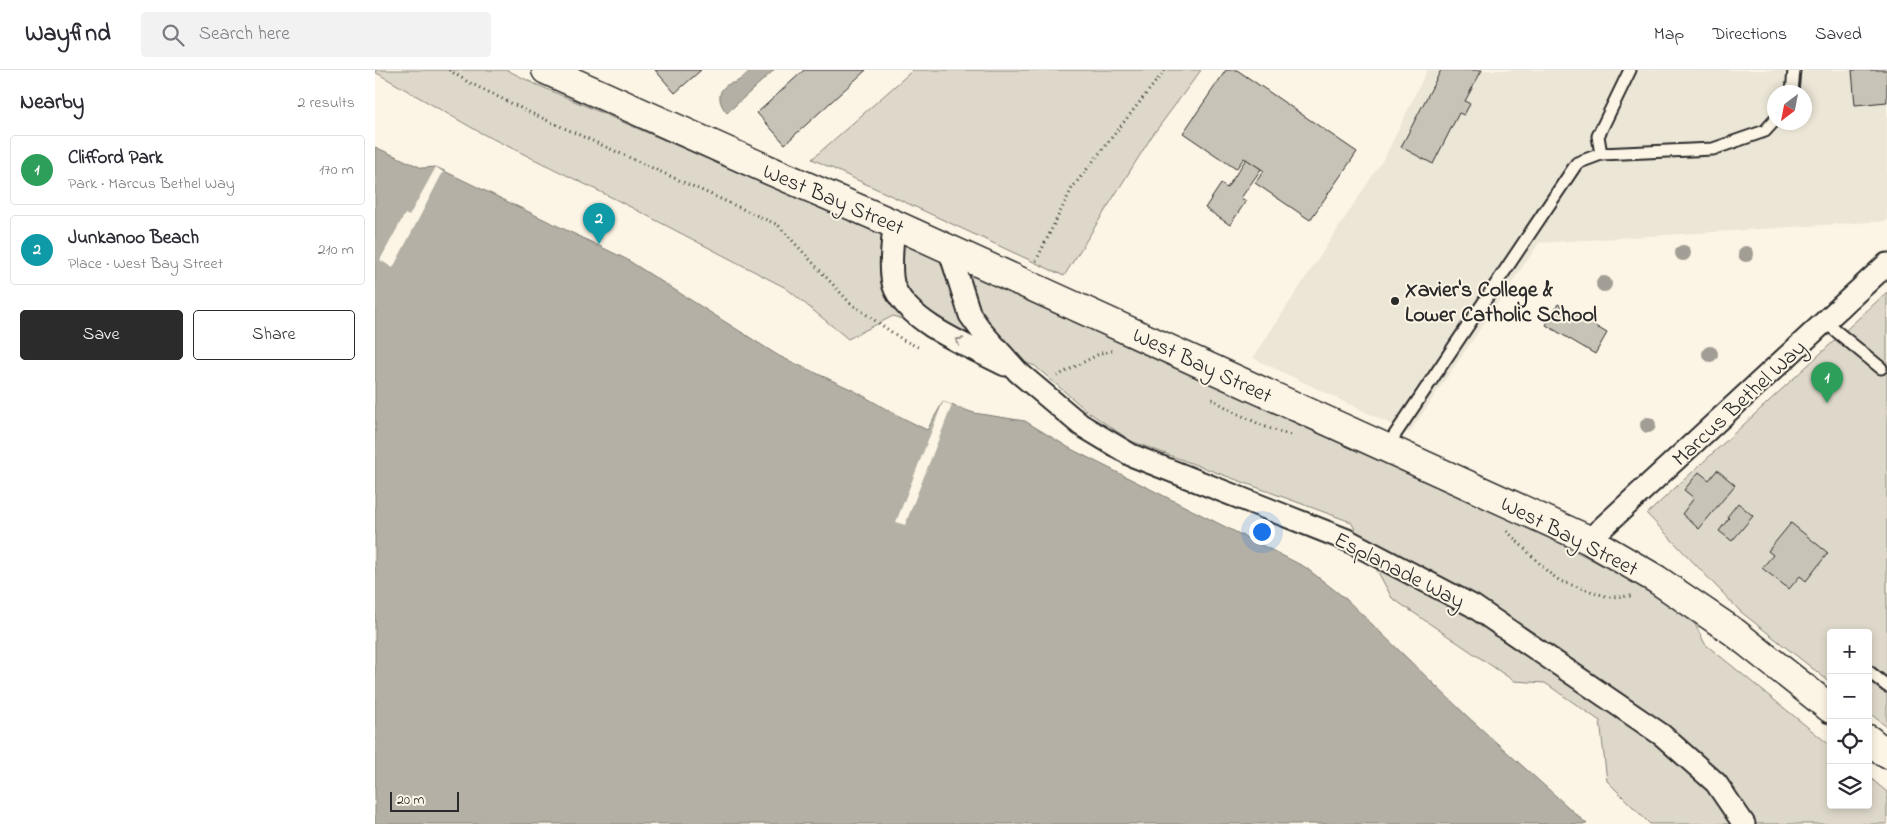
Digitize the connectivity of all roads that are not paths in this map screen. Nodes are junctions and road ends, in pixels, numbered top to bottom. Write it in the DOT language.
graph roads {
  1 [pos="546,70"];
  2 [pos="1630,70"];
  3 [pos="1794,70"];
  4 [pos="1793,85"];
  5 [pos="1767,128"];
  6 [pos="1601,154"];
  7 [pos="894,224"];
  8 [pos="949,249"];
  9 [pos="1887,264"];
  10 [pos="1825,322"];
  11 [pos="1881,368"];
  12 [pos="1018,372"];
  13 [pos="1386,448"];
  14 [pos="1589,540"];
  15 [pos="1872,674"];
  16 [pos="1887,686"];
  17 [pos="1827,706"];
  18 [pos="1872,742"];
  19 [pos="1887,754"];
  20 [pos="1744,824"];
  1 -- 7 [label="highway, West Bay Street"];
  2 -- 6 [label="lane"];
  3 -- 4 [label="lane"];
  5 -- 6 [label="lane"];
  6 -- 13 [label="lane"];
  7 -- 8 [label="highway, West Bay Street"];
  12 -- 7 [label="street, Esplanade Way, one-way"];
  8 -- 12 [label="street, Esplanade Way"];
  8 -- 13 [label="highway, West Bay Street"];
  9 -- 10 [label="street, Marcus Bethel Way"];
  10 -- 11 [label="lane"];
  10 -- 14 [label="street, Marcus Bethel Way"];
  12 -- 20 [label="street, Esplanade Way"];
  13 -- 14 [label="highway, West Bay Street"];
  14 -- 17 [label="highway, West Bay Street"];
  15 -- 16 [label="lane"];
  18 -- 19 [label="highway"];
}
